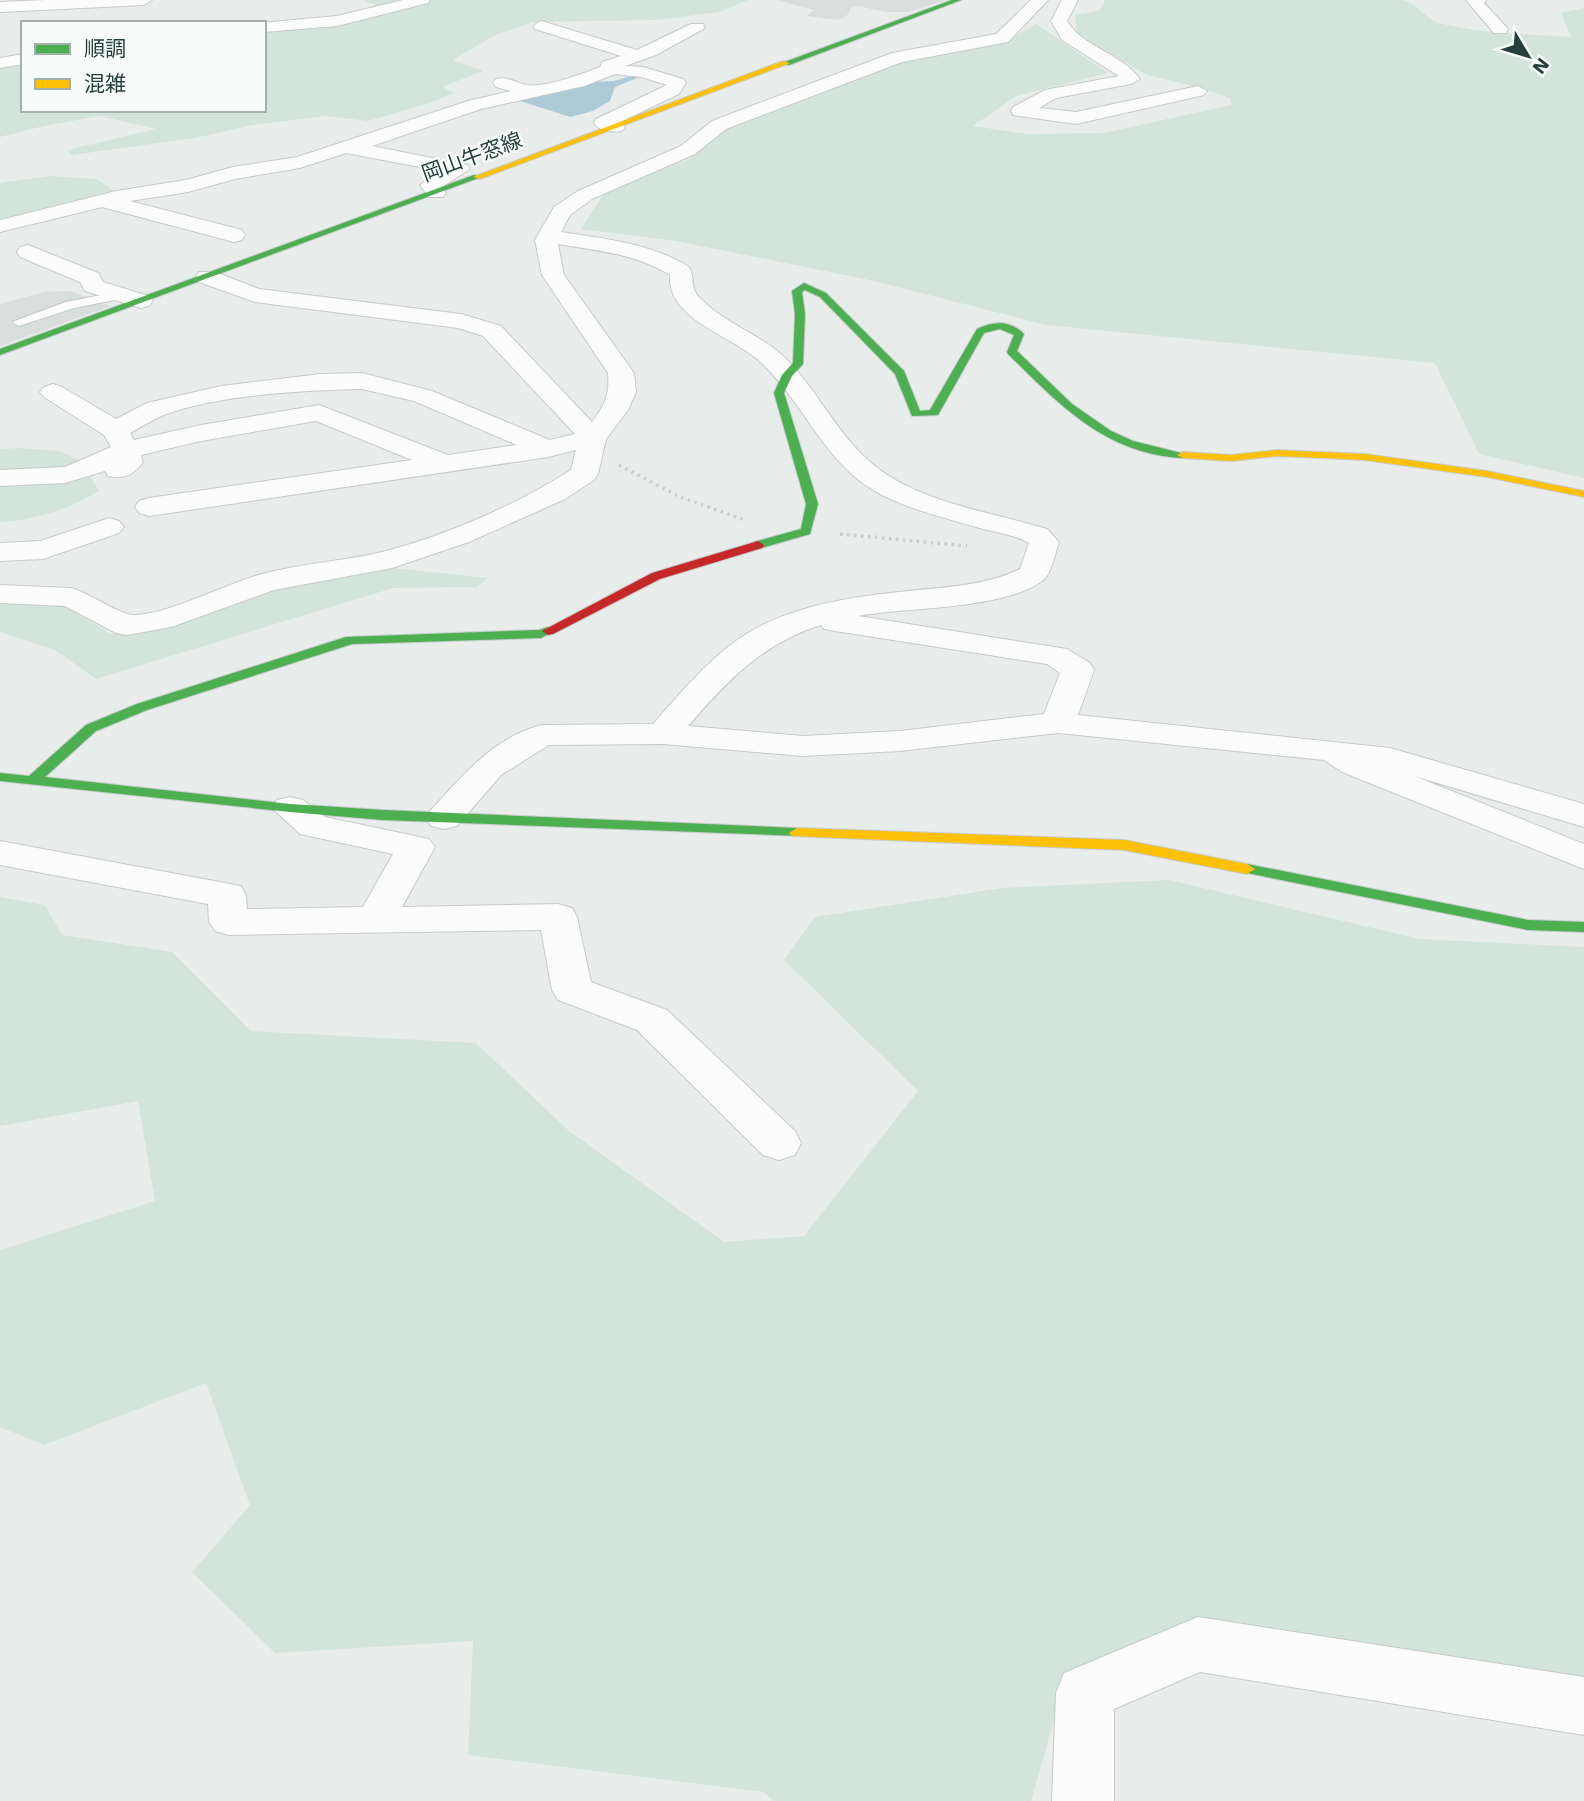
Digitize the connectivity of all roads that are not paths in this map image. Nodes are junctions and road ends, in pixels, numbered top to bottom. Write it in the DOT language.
graph roads {
  1 [pos="144,0"];
  2 [pos="422,0"];
  3 [pos="958,0"];
  4 [pos="1040,0"];
  5 [pos="1070,0"];
  6 [pos="1478,0"];
  7 [pos="0,7"];
  8 [pos="541,26"];
  9 [pos="266,27"];
  10 [pos="697,28"];
  11 [pos="1500,29"];
  12 [pos="21,48"];
  13 [pos="0,49"];
  14 [pos="637,55"];
  15 [pos="21,59"];
  16 [pos="0,63"];
  17 [pos="615,68"];
  18 [pos="518,71"];
  19 [pos="1198,91"];
  20 [pos="522,92"];
  21 [pos="615,127"];
  22 [pos="345,147"];
  23 [pos="436,193"];
  24 [pos="104,200"];
  25 [pos="0,226"];
  26 [pos="234,235"];
  27 [pos="548,236"];
  28 [pos="27,252"];
  29 [pos="206,277"];
  30 [pos="131,298"];
  31 [pos="19,322"];
  32 [pos="0,352"];
  33 [pos="787,375"];
  34 [pos="52,392"];
  35 [pos="593,438"];
  36 [pos="120,440"];
  37 [pos="548,449"];
  38 [pos="444,464"];
  39 [pos="0,478"];
  40 [pos="1584,494"];
  41 [pos="0,501"];
  42 [pos="149,507"];
  43 [pos="109,527"];
  44 [pos="0,552"];
  45 [pos="0,594"];
  46 [pos="814,618"];
  47 [pos="1058,723"];
  48 [pos="663,734"];
  49 [pos="1334,751"];
  50 [pos="0,777"];
  51 [pos="32,781"];
  52 [pos="290,808"];
  53 [pos="1584,816"];
  54 [pos="444,818"];
  55 [pos="0,853"];
  56 [pos="1584,857"];
  57 [pos="375,920"];
  58 [pos="1584,927"];
  59 [pos="779,1143"];
  60 [pos="1584,1706"];
  61 [pos="1083,1801"];
  1 -- 7 [label="street"];
  2 -- 9 [label="street"];
  3 -- 21 [label="street, 岡山牛窓線"];
  4 -- 27 [label="street"];
  5 -- 19 [label="street"];
  6 -- 11 [label="street"];
  8 -- 14 [label="street"];
  10 -- 14 [label="street"];
  12 -- 13 [label="street"];
  14 -- 17 [label="street"];
  15 -- 16 [label="street"];
  17 -- 20 [label="street"];
  17 -- 21 [label="street"];
  18 -- 20 [label="street"];
  20 -- 22 [label="street"];
  21 -- 23 [label="street, 岡山牛窓線"];
  22 -- 23 [label="street"];
  22 -- 24 [label="street"];
  23 -- 29 [label="street, 岡山牛窓線"];
  24 -- 25 [label="street"];
  24 -- 26 [label="street"];
  27 -- 33 [label="street"];
  27 -- 35 [label="street"];
  28 -- 30 [label="street"];
  29 -- 30 [label="street, 岡山牛窓線"];
  29 -- 35 [label="street"];
  30 -- 31 [label="lane"];
  30 -- 32 [label="street, 岡山牛窓線"];
  33 -- 40 [label="street"];
  33 -- 46 [label="street"];
  33 -- 51 [label="street"];
  34 -- 36 [label="street"];
  35 -- 37 [label="street"];
  35 -- 45 [label="street"];
  36 -- 37 [label="street"];
  36 -- 38 [label="street"];
  36 -- 39 [label="street"];
  36 -- 41 [label="street"];
  37 -- 38 [label="street"];
  38 -- 42 [label="street"];
  43 -- 44 [label="street"];
  46 -- 47 [label="street"];
  46 -- 48 [label="street"];
  47 -- 48 [label="street"];
  47 -- 49 [label="street"];
  48 -- 54 [label="street"];
  49 -- 53 [label="street"];
  49 -- 56 [label="street"];
  50 -- 51 [label="street"];
  51 -- 52 [label="street"];
  52 -- 54 [label="street"];
  52 -- 57 [label="street"];
  54 -- 58 [label="street"];
  55 -- 57 [label="street"];
  57 -- 59 [label="street"];
  60 -- 61 [label="street"];
}
